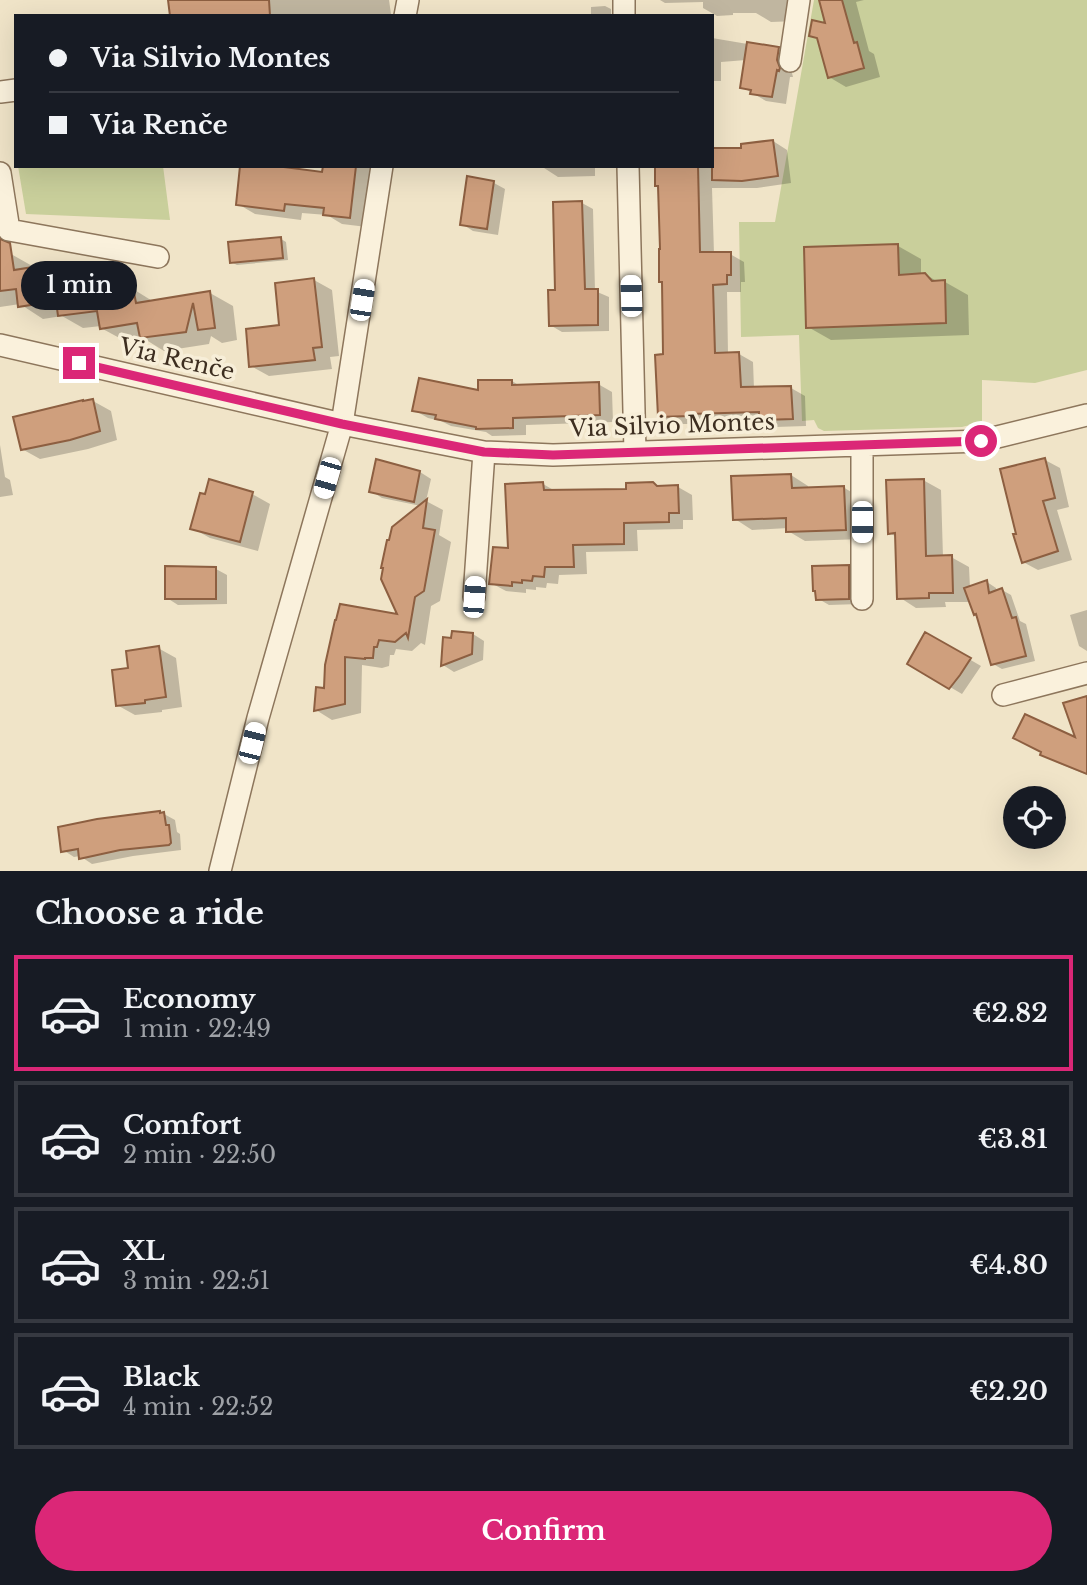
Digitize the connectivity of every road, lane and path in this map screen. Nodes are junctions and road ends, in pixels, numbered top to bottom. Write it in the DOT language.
graph roads {
  1 [pos="799,0"];
  2 [pos="790,61"];
  3 [pos="382,168"];
  4 [pos="628,168"];
  5 [pos="0,173"];
  6 [pos="4,230"];
  7 [pos="158,257"];
  8 [pos="0,345"];
  9 [pos="1087,415"];
  10 [pos="342,424"];
  11 [pos="862,445"];
  12 [pos="484,452"];
  13 [pos="635,452"];
  14 [pos="474,597"];
  15 [pos="862,599"];
  16 [pos="1087,673"];
  17 [pos="1003,695"];
  18 [pos="220,871"];
  1 -- 2 [label="street"];
  3 -- 10 [label="street"];
  4 -- 13 [label="street"];
  5 -- 6 [label="street"];
  6 -- 7 [label="street"];
  8 -- 10 [label="street, Via Renče"];
  9 -- 11 [label="street, Via Silvio Montes"];
  10 -- 12 [label="street, Via Silvio Montes"];
  10 -- 18 [label="street"];
  11 -- 13 [label="street, Via Silvio Montes"];
  11 -- 15 [label="street"];
  12 -- 13 [label="street, Via Silvio Montes"];
  12 -- 14 [label="street"];
  16 -- 17 [label="street"];
}
